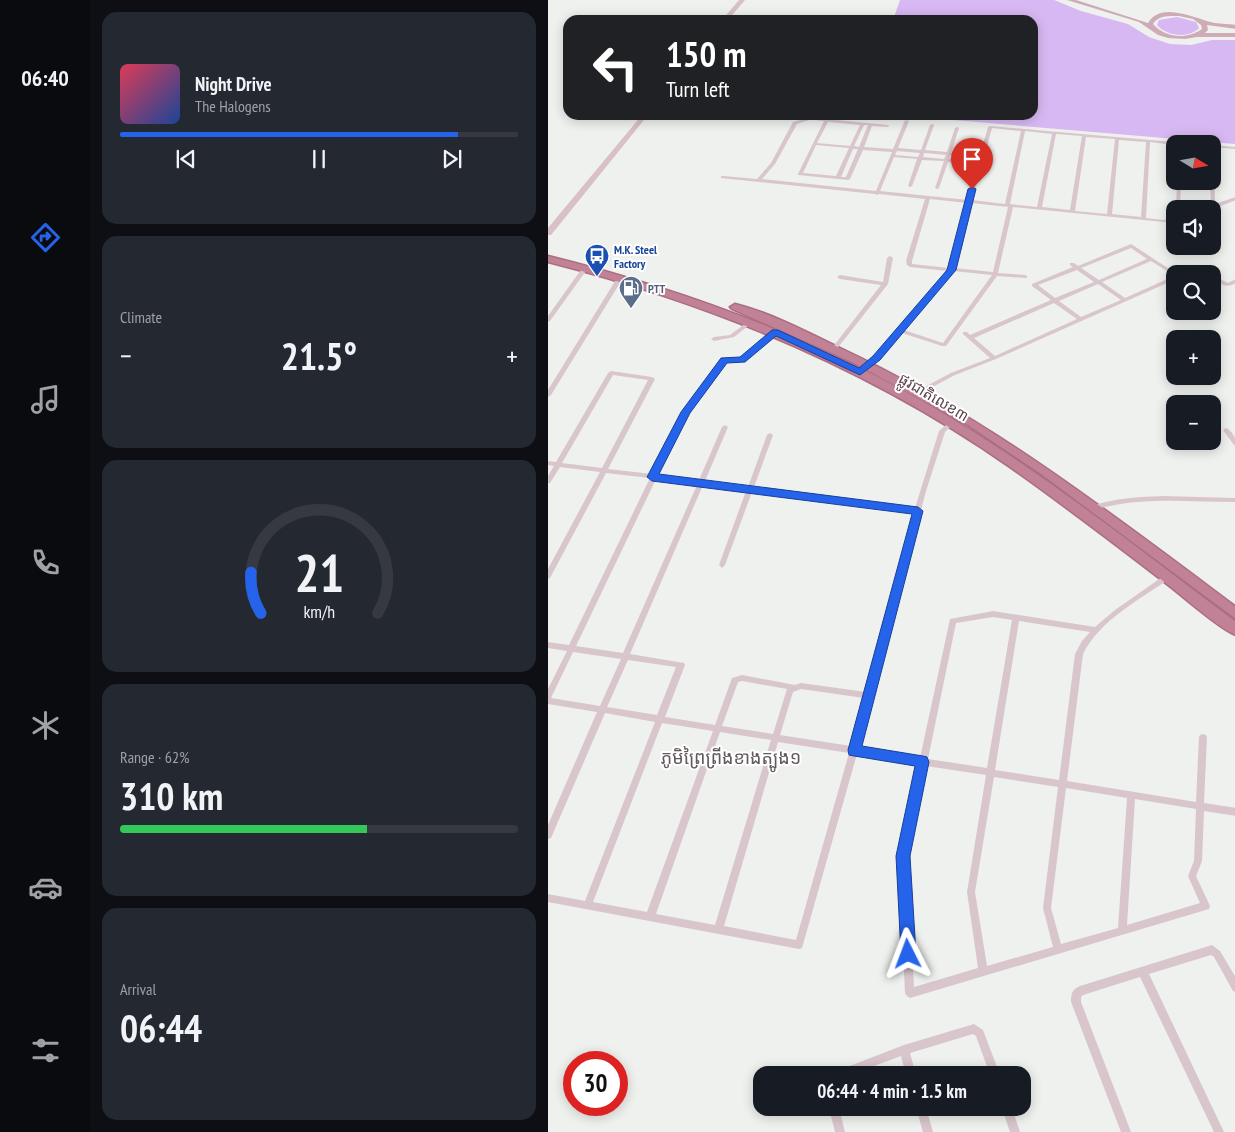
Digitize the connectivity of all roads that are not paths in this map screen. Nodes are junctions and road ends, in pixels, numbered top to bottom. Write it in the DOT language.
graph roads {
  1 [pos="742,0"];
  2 [pos="1070,0"];
  3 [pos="1079,0"];
  4 [pos="729,15"];
  5 [pos="1157,17"];
  6 [pos="1202,23"];
  7 [pos="1152,28"];
  8 [pos="1236,31"];
  9 [pos="1200,34"];
  10 [pos="642,120"];
  11 [pos="805,120"];
  12 [pos="815,120"];
  13 [pos="826,121"];
  14 [pos="907,122"];
  15 [pos="862,124"];
  16 [pos="871,124"];
  17 [pos="932,125"];
  18 [pos="887,126"];
  19 [pos="957,128"];
  20 [pos="1023,130"];
  21 [pos="1054,133"];
  22 [pos="1084,135"];
  23 [pos="1117,138"];
  24 [pos="1148,141"];
  25 [pos="1166,143"];
  26 [pos="815,144"];
  27 [pos="851,147"];
  28 [pos="1221,147"];
  29 [pos="861,148"];
  30 [pos="1236,148"];
  31 [pos="922,151"];
  32 [pos="894,152"];
  33 [pos="948,154"];
  34 [pos="982,157"];
  35 [pos="920,158"];
  36 [pos="946,160"];
  37 [pos="980,163"];
  38 [pos="723,177"];
  39 [pos="838,178"];
  40 [pos="758,181"];
  41 [pos="910,186"];
  42 [pos="937,188"];
  43 [pos="877,194"];
  44 [pos="928,198"];
  45 [pos="1236,198"];
  46 [pos="968,202"];
  47 [pos="1221,204"];
  48 [pos="1009,206"];
  49 [pos="1039,209"];
  50 [pos="1072,212"];
  51 [pos="1109,216"];
  52 [pos="1143,219"];
  53 [pos="1166,221"];
  54 [pos="548,233"];
  55 [pos="548,253"];
  56 [pos="890,258"];
  57 [pos="548,259"];
  58 [pos="1151,259"];
  59 [pos="1075,266"];
  60 [pos="585,268"];
  61 [pos="1166,268"];
  62 [pos="951,270"];
  63 [pos="995,274"];
  64 [pos="840,277"];
  65 [pos="620,278"];
  66 [pos="1025,278"];
  67 [pos="1097,280"];
  68 [pos="1236,280"];
  69 [pos="1166,282"];
  70 [pos="1221,282"];
  71 [pos="885,284"];
  72 [pos="1228,285"];
  73 [pos="1236,288"];
  74 [pos="1054,300"];
  75 [pos="1125,300"];
  76 [pos="548,320"];
  77 [pos="1080,320"];
  78 [pos="750,322"];
  79 [pos="900,331"];
  80 [pos="775,332"];
  81 [pos="714,339"];
  82 [pos="834,349"];
  83 [pos="994,358"];
  84 [pos="864,369"];
  85 [pos="919,392"];
  86 [pos="548,394"];
  87 [pos="951,423"];
  88 [pos="725,427"];
  89 [pos="1226,430"];
  90 [pos="770,435"];
  91 [pos="1236,444"];
  92 [pos="548,463"];
  93 [pos="558,464"];
  94 [pos="604,470"];
  95 [pos="652,477"];
  96 [pos="548,481"];
  97 [pos="701,484"];
  98 [pos="750,490"];
  99 [pos="1236,500"];
  100 [pos="1094,508"];
  101 [pos="918,511"];
  102 [pos="722,565"];
  103 [pos="548,576"];
  104 [pos="1166,577"];
  105 [pos="1235,613"];
  106 [pos="1016,618"];
  107 [pos="1095,630"];
  108 [pos="1236,630"];
  109 [pos="548,644"];
  110 [pos="571,648"];
  111 [pos="626,656"];
  112 [pos="792,687"];
  113 [pos="869,696"];
  114 [pos="548,697"];
  115 [pos="548,701"];
  116 [pos="603,710"];
  117 [pos="660,719"];
  118 [pos="719,729"];
  119 [pos="1203,737"];
  120 [pos="776,738"];
  121 [pos="854,750"];
  122 [pos="923,762"];
  123 [pos="990,772"];
  124 [pos="1063,784"];
  125 [pos="1131,795"];
  126 [pos="1201,806"];
  127 [pos="1236,812"];
  128 [pos="548,835"];
  129 [pos="548,898"];
  130 [pos="588,906"];
  131 [pos="650,917"];
  132 [pos="718,930"];
  133 [pos="1122,931"];
  134 [pos="1058,950"];
  135 [pos="983,972"];
  136 [pos="1143,972"];
  137 [pos="1236,988"];
  138 [pos="904,1050"];
  139 [pos="862,1066"];
  140 [pos="908,1066"];
  141 [pos="992,1066"];
  142 [pos="836,1116"];
  143 [pos="923,1116"];
  144 [pos="1010,1116"];
  145 [pos="840,1132"];
  146 [pos="928,1132"];
  147 [pos="1015,1132"];
  148 [pos="1126,1132"];
  149 [pos="1219,1132"];
  1 -- 4 [label="street"];
  2 -- 7 [label="main road"];
  3 -- 5 [label="main road"];
  5 -- 6 [label="main road"];
  5 -- 7 [label="main road"];
  6 -- 8 [label="main road"];
  6 -- 9 [label="main road"];
  7 -- 9 [label="main road"];
  8 -- 9 [label="main road"];
  10 -- 54 [label="street"];
  11 -- 40 [label="street"];
  12 -- 13 [label="street"];
  13 -- 15 [label="street"];
  13 -- 26 [label="street"];
  14 -- 32 [label="street"];
  15 -- 16 [label="street"];
  15 -- 27 [label="street"];
  16 -- 18 [label="street"];
  16 -- 29 [label="street"];
  17 -- 31 [label="street"];
  19 -- 33 [label="street"];
  20 -- 21 [label="street"];
  20 -- 34 [label="street"];
  20 -- 48 [label="street"];
  21 -- 22 [label="street"];
  21 -- 49 [label="street"];
  22 -- 23 [label="street"];
  22 -- 50 [label="street"];
  23 -- 24 [label="street"];
  23 -- 51 [label="street"];
  24 -- 25 [label="street"];
  24 -- 52 [label="street"];
  26 -- 27 [label="street"];
  26 -- 39 [label="street"];
  27 -- 29 [label="street"];
  27 -- 39 [label="street"];
  28 -- 30 [label="street"];
  29 -- 32 [label="street"];
  29 -- 39 [label="street"];
  31 -- 32 [label="street"];
  31 -- 33 [label="street"];
  31 -- 35 [label="street"];
  32 -- 35 [label="street"];
  32 -- 43 [label="street"];
  33 -- 34 [label="street"];
  33 -- 36 [label="street"];
  34 -- 37 [label="street"];
  35 -- 36 [label="street"];
  35 -- 41 [label="street"];
  36 -- 37 [label="street"];
  36 -- 42 [label="street"];
  37 -- 46 [label="street"];
  38 -- 40 [label="street"];
  40 -- 43 [label="street"];
  43 -- 44 [label="street"];
  44 -- 46 [label="street"];
  44 -- 62 [label="street"];
  45 -- 47 [label="street"];
  46 -- 48 [label="street"];
  46 -- 62 [label="street"];
  48 -- 49 [label="street"];
  48 -- 63 [label="street"];
  49 -- 50 [label="street"];
  50 -- 51 [label="street"];
  51 -- 52 [label="street"];
  52 -- 53 [label="street"];
  55 -- 82 [label="highway, ផ្លូវជាតិលេខ៣"];
  56 -- 71 [label="street"];
  57 -- 60 [label="highway, ផ្លូវជាតិលេខ៣"];
  58 -- 59 [label="street"];
  58 -- 61 [label="street"];
  58 -- 67 [label="street"];
  59 -- 67 [label="street"];
  59 -- 74 [label="street"];
  60 -- 65 [label="highway, ផ្លូវជាតិលេខ៣"];
  60 -- 76 [label="street"];
  62 -- 63 [label="street"];
  62 -- 79 [label="street"];
  63 -- 66 [label="street"];
  63 -- 79 [label="street"];
  64 -- 71 [label="street"];
  65 -- 78 [label="highway, ផ្លូវជាតិលេខ៣"];
  65 -- 86 [label="street"];
  67 -- 74 [label="street"];
  67 -- 75 [label="street"];
  68 -- 72 [label="street"];
  69 -- 75 [label="street"];
  70 -- 72 [label="street"];
  71 -- 82 [label="street"];
  72 -- 73 [label="street"];
  74 -- 77 [label="street"];
  74 -- 83 [label="street"];
  75 -- 77 [label="street"];
  77 -- 83 [label="street"];
  78 -- 80 [label="highway, ផ្លូវជាតិលេខ៣"];
  78 -- 81 [label="street"];
  79 -- 84 [label="street"];
  80 -- 84 [label="highway, ផ្លូវជាតិលេខ៣"];
  80 -- 95 [label="street"];
  82 -- 84 [label="highway, ផ្លូវជាតិលេខ៣"];
  83 -- 85 [label="street"];
  84 -- 85 [label="highway, ផ្លូវជាតិលេខ៣"];
  84 -- 87 [label="highway, ផ្លូវជាតិលេខ៣"];
  85 -- 100 [label="highway, ផ្លូវជាតិលេខ៣"];
  87 -- 101 [label="street"];
  87 -- 104 [label="highway, ផ្លូវជាតិលេខ៣"];
  88 -- 97 [label="street"];
  89 -- 91 [label="street"];
  90 -- 98 [label="street"];
  92 -- 93 [label="street"];
  93 -- 94 [label="street"];
  93 -- 94 [label="street"];
  93 -- 96 [label="street"];
  94 -- 95 [label="street"];
  94 -- 103 [label="street"];
  95 -- 97 [label="street"];
  95 -- 110 [label="street"];
  97 -- 98 [label="street"];
  97 -- 111 [label="street"];
  98 -- 101 [label="street"];
  98 -- 102 [label="street"];
  99 -- 100 [label="street"];
  100 -- 105 [label="highway, ផ្លូវជាតិលេខ៣"];
  101 -- 113 [label="street"];
  104 -- 107 [label="street"];
  104 -- 108 [label="highway, ផ្លូវជាតិលេខ៣"];
  106 -- 107 [label="street"];
  106 -- 122 [label="street"];
  106 -- 123 [label="street"];
  107 -- 124 [label="street"];
  109 -- 110 [label="street"];
  110 -- 111 [label="street"];
  110 -- 114 [label="street"];
  111 -- 116 [label="street"];
  111 -- 117 [label="street"];
  112 -- 113 [label="street"];
  112 -- 118 [label="street"];
  112 -- 120 [label="street"];
  113 -- 121 [label="street"];
  115 -- 116 [label="street"];
  116 -- 117 [label="street"];
  116 -- 128 [label="street"];
  117 -- 118 [label="street"];
  117 -- 130 [label="street"];
  118 -- 120 [label="street"];
  118 -- 131 [label="street"];
  119 -- 126 [label="street"];
  120 -- 121 [label="street"];
  120 -- 132 [label="street"];
  121 -- 122 [label="street"];
  121 -- 132 [label="street"];
  122 -- 123 [label="street"];
  122 -- 135 [label="street"];
  123 -- 124 [label="street"];
  123 -- 135 [label="street"];
  124 -- 125 [label="street"];
  124 -- 134 [label="street"];
  125 -- 126 [label="street"];
  125 -- 133 [label="street"];
  126 -- 127 [label="street"];
  126 -- 133 [label="street"];
  129 -- 130 [label="street"];
  130 -- 131 [label="street"];
  131 -- 132 [label="street"];
  133 -- 134 [label="street"];
  134 -- 135 [label="street"];
  136 -- 137 [label="street"];
  136 -- 148 [label="street"];
  136 -- 149 [label="street"];
  138 -- 139 [label="street"];
  138 -- 140 [label="street"];
  138 -- 141 [label="street"];
  142 -- 145 [label="street"];
  143 -- 146 [label="street"];
  144 -- 147 [label="street"];
}
